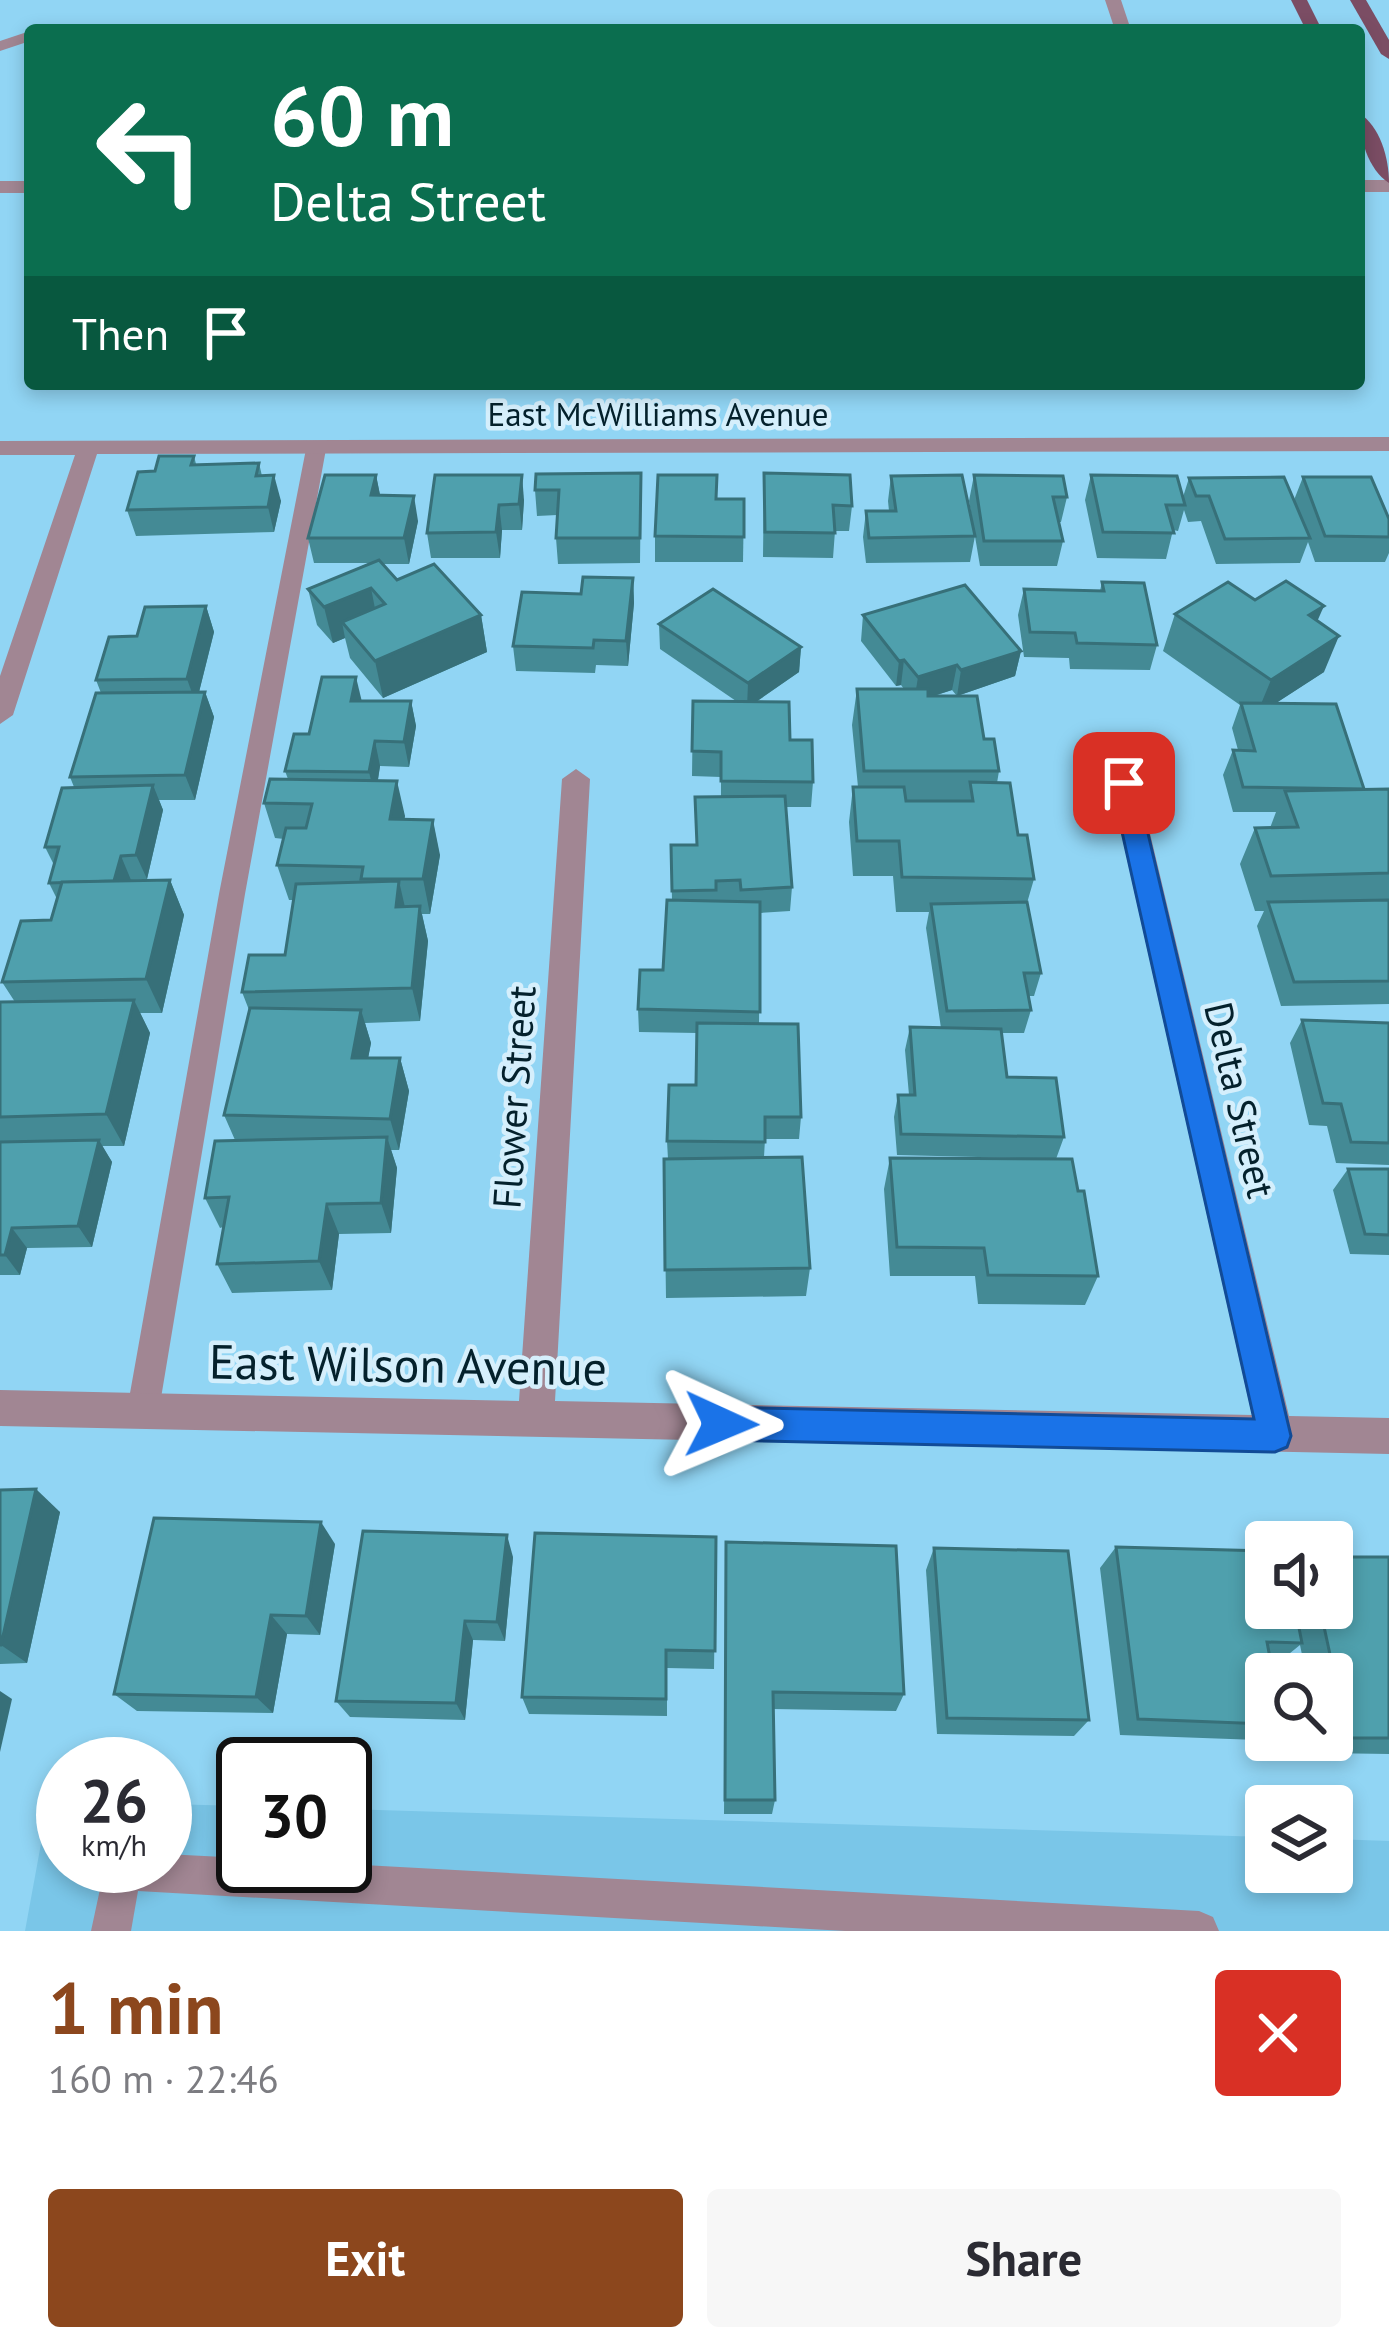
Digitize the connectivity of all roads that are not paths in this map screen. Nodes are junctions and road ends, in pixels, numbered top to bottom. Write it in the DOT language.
graph roads {
  1 [pos="1358,0"];
  2 [pos="1389,54"];
  3 [pos="1365,128"];
  4 [pos="1365,129"];
  5 [pos="1389,147"];
  6 [pos="1389,182"];
  7 [pos="1389,444"];
  8 [pos="0,448"];
  9 [pos="88,448"];
  10 [pos="316,449"];
  11 [pos="0,716"];
  12 [pos="576,779"];
  13 [pos="1124,783"];
  14 [pos="0,1408"];
  15 [pos="143,1411"];
  16 [pos="536,1420"];
  17 [pos="1275,1436"];
  18 [pos="1389,1436"];
  19 [pos="1176,1930"];
  20 [pos="111,1931"];
  21 [pos="1199,1931"];
  1 -- 2 [label="main road"];
  3 -- 5 [label="main road"];
  4 -- 6 [label="main road"];
  7 -- 10 [label="street, East McWilliams Avenue"];
  8 -- 9 [label="street, East McWilliams Avenue"];
  9 -- 10 [label="street, East McWilliams Avenue"];
  9 -- 11 [label="street"];
  10 -- 15 [label="lane"];
  12 -- 16 [label="street, Flower Street"];
  13 -- 17 [label="street, Delta Street"];
  14 -- 15 [label="street, East Wilson Avenue"];
  15 -- 16 [label="street, East Wilson Avenue"];
  16 -- 17 [label="street, East Wilson Avenue"];
  17 -- 18 [label="street, East Wilson Avenue"];
  19 -- 20 [label="lane"];
  19 -- 21 [label="lane"];
}
